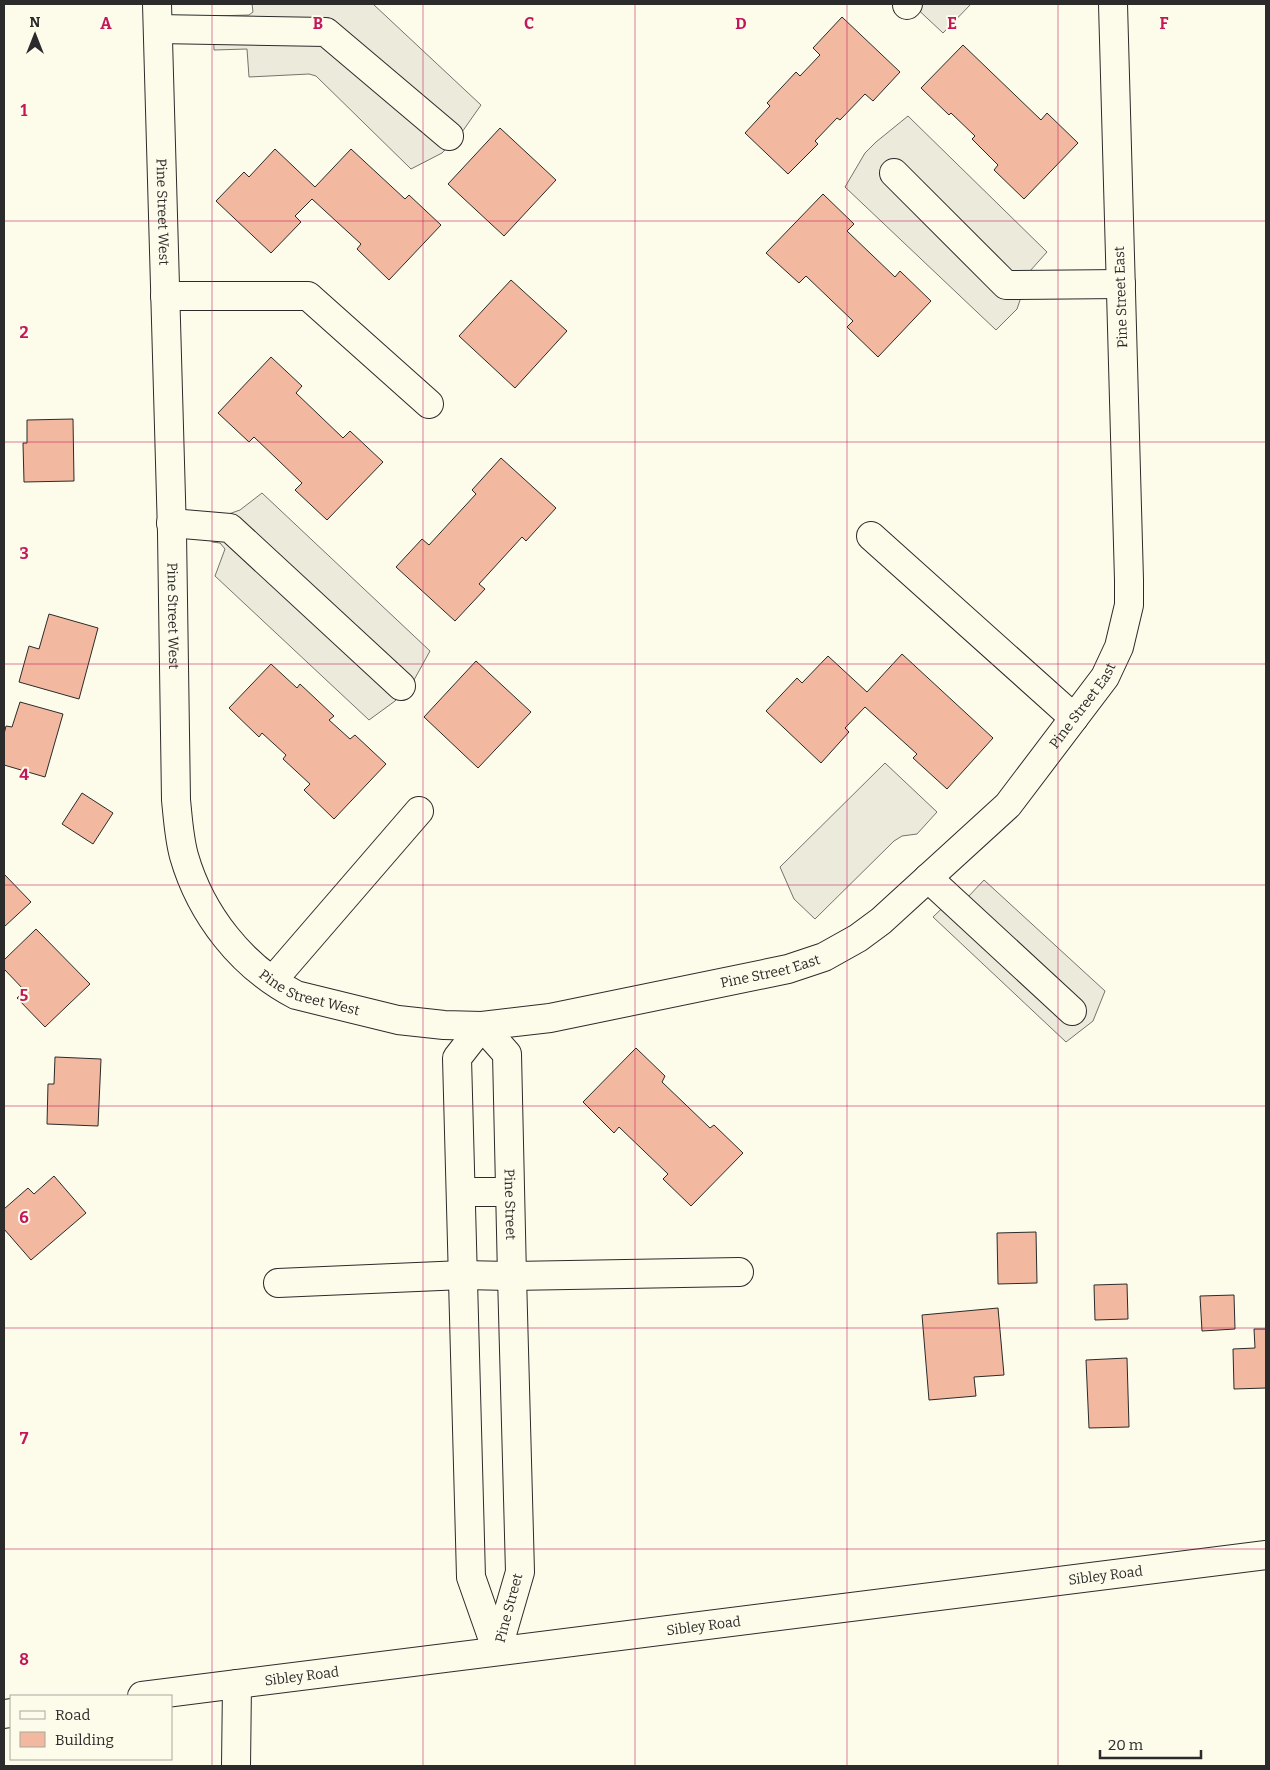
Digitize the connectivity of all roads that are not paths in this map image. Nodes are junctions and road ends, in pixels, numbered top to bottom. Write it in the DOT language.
graph roads {
  1 [pos="1113,4"];
  2 [pos="158,16"];
  3 [pos="449,136"];
  4 [pos="894,173"];
  5 [pos="1121,284"];
  6 [pos="165,296"];
  7 [pos="429,404"];
  8 [pos="171,523"];
  9 [pos="870,536"];
  10 [pos="401,686"];
  11 [pos="1074,718"];
  12 [pos="418,811"];
  13 [pos="928,878"];
  14 [pos="272,980"];
  15 [pos="1072,1011"];
  16 [pos="482,1026"];
  17 [pos="461,1192"];
  18 [pos="510,1192"];
  19 [pos="739,1272"];
  20 [pos="463,1275"];
  21 [pos="512,1276"];
  22 [pos="278,1283"];
  23 [pos="1266,1555"];
  24 [pos="497,1651"];
  25 [pos="237,1684"];
  26 [pos="150,1695"];
  27 [pos="236,1766"];
  1 -- 5 [label="street, Pine Street East"];
  2 -- 3 [label="street"];
  2 -- 6 [label="street, Pine Street West"];
  4 -- 5 [label="street"];
  5 -- 11 [label="street, Pine Street East"];
  6 -- 7 [label="street"];
  6 -- 8 [label="street, Pine Street West"];
  8 -- 10 [label="street"];
  8 -- 14 [label="street, Pine Street West"];
  9 -- 11 [label="street"];
  11 -- 13 [label="street, Pine Street East"];
  12 -- 14 [label="street"];
  13 -- 15 [label="street"];
  13 -- 16 [label="street, Pine Street East"];
  14 -- 16 [label="street, Pine Street West"];
  16 -- 17 [label="street, Pine Street"];
  16 -- 18 [label="street, Pine Street"];
  17 -- 18 [label="street"];
  17 -- 20 [label="street, Pine Street"];
  18 -- 21 [label="street, Pine Street"];
  19 -- 21 [label="street"];
  20 -- 21 [label="street"];
  20 -- 22 [label="street"];
  20 -- 24 [label="street, Pine Street"];
  21 -- 24 [label="street, Pine Street"];
  23 -- 24 [label="street, Sibley Road"];
  24 -- 25 [label="street, Sibley Road"];
  25 -- 26 [label="street, Sibley Road"];
  25 -- 27 [label="street"];
}
